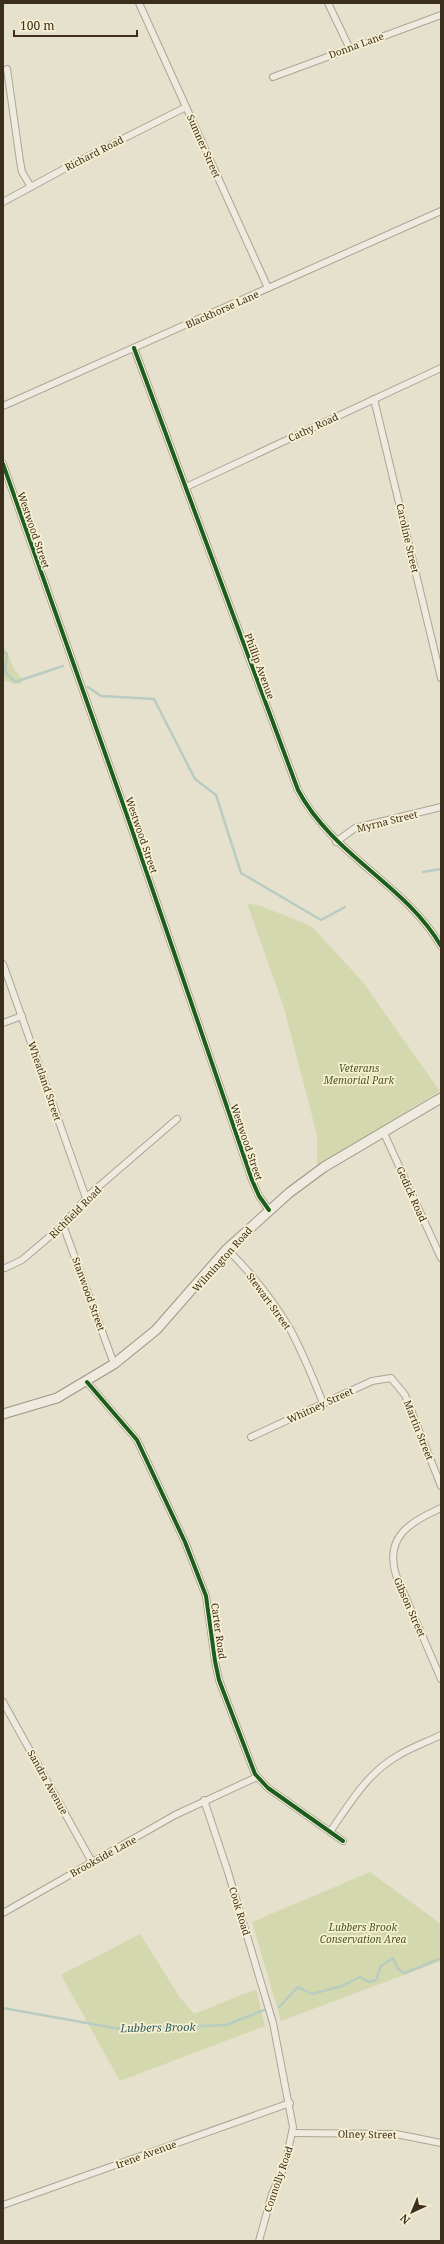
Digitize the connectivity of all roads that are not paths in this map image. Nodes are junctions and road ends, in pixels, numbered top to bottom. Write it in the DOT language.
graph roads {
  1 [pos="139,3"];
  2 [pos="328,3"];
  3 [pos="441,15"];
  4 [pos="350,47"];
  5 [pos="7,68"];
  6 [pos="273,77"];
  7 [pos="186,107"];
  8 [pos="31,187"];
  9 [pos="3,202"];
  10 [pos="441,211"];
  11 [pos="268,288"];
  12 [pos="134,348"];
  13 [pos="441,368"];
  14 [pos="374,399"];
  15 [pos="3,406"];
  16 [pos="3,464"];
  17 [pos="186,487"];
  18 [pos="441,678"];
  19 [pos="441,808"];
  20 [pos="336,842"];
  21 [pos="441,946"];
  22 [pos="3,964"];
  23 [pos="22,1016"];
  24 [pos="3,1023"];
  25 [pos="441,1098"];
  26 [pos="177,1119"];
  27 [pos="383,1130"];
  28 [pos="86,1198"];
  29 [pos="269,1210"];
  30 [pos="62,1225"];
  31 [pos="227,1249"];
  32 [pos="441,1258"];
  33 [pos="5,1268"];
  34 [pos="114,1364"];
  35 [pos="391,1378"];
  36 [pos="87,1382"];
  37 [pos="323,1403"];
  38 [pos="3,1414"];
  39 [pos="251,1437"];
  40 [pos="441,1486"];
  41 [pos="441,1508"];
  42 [pos="441,1678"];
  43 [pos="3,1702"];
  44 [pos="441,1735"];
  45 [pos="257,1777"];
  46 [pos="204,1800"];
  47 [pos="330,1832"];
  48 [pos="343,1840"];
  49 [pos="92,1862"];
  50 [pos="3,1913"];
  51 [pos="273,2023"];
  52 [pos="290,2103"];
  53 [pos="292,2133"];
  54 [pos="441,2143"];
  55 [pos="3,2205"];
  56 [pos="259,2241"];
  1 -- 7 [label="street, Sumner Street"];
  2 -- 4 [label="street"];
  3 -- 4 [label="street, Donna Lane"];
  4 -- 6 [label="street, Donna Lane"];
  5 -- 8 [label="street"];
  7 -- 8 [label="street, Richard Road"];
  7 -- 11 [label="street, Sumner Street"];
  8 -- 9 [label="street, Richard Road"];
  10 -- 11 [label="street, Blackhorse Lane"];
  11 -- 12 [label="street, Blackhorse Lane"];
  12 -- 15 [label="street, Blackhorse Lane"];
  12 -- 17 [label="street, Phillip Avenue"];
  13 -- 14 [label="street, Cathy Road"];
  14 -- 17 [label="street, Cathy Road"];
  14 -- 18 [label="street, Caroline Street"];
  16 -- 29 [label="street, Westwood Street"];
  17 -- 20 [label="street, Phillip Avenue"];
  19 -- 20 [label="street, Myrna Street"];
  20 -- 21 [label="street, Phillip Avenue"];
  22 -- 23 [label="street, Wheatland Street"];
  23 -- 24 [label="street"];
  23 -- 28 [label="street, Wheatland Street"];
  25 -- 27 [label="main road, Wilmington Road"];
  26 -- 28 [label="street, Richfield Road"];
  27 -- 29 [label="main road, Wilmington Road"];
  27 -- 32 [label="street, Gedick Road"];
  28 -- 30 [label="street, Richfield Road"];
  29 -- 31 [label="main road, Wilmington Road"];
  30 -- 33 [label="street, Richfield Road"];
  30 -- 34 [label="street, Stanwood Street"];
  31 -- 34 [label="main road, Wilmington Road"];
  31 -- 37 [label="street, Stewart Street"];
  34 -- 36 [label="main road, Wilmington Road"];
  35 -- 37 [label="street, Whitney Street"];
  35 -- 40 [label="street, Martin Street"];
  36 -- 38 [label="main road, Wilmington Road"];
  36 -- 45 [label="street, Carter Road"];
  37 -- 39 [label="street, Whitney Street"];
  41 -- 42 [label="street, Gibson Street"];
  43 -- 49 [label="street, Sandra Avenue"];
  44 -- 47 [label="street"];
  45 -- 46 [label="street, Brookside Lane"];
  45 -- 47 [label="street, Carter Road"];
  46 -- 49 [label="street, Brookside Lane"];
  46 -- 51 [label="street, Cook Road"];
  47 -- 48 [label="street, Carter Road"];
  49 -- 50 [label="street, Brookside Lane"];
  51 -- 52 [label="street, Connolly Road"];
  52 -- 53 [label="street, Connolly Road"];
  52 -- 55 [label="street, Irene Avenue"];
  53 -- 54 [label="street, Olney Street"];
  53 -- 56 [label="street, Connolly Road"];
}
